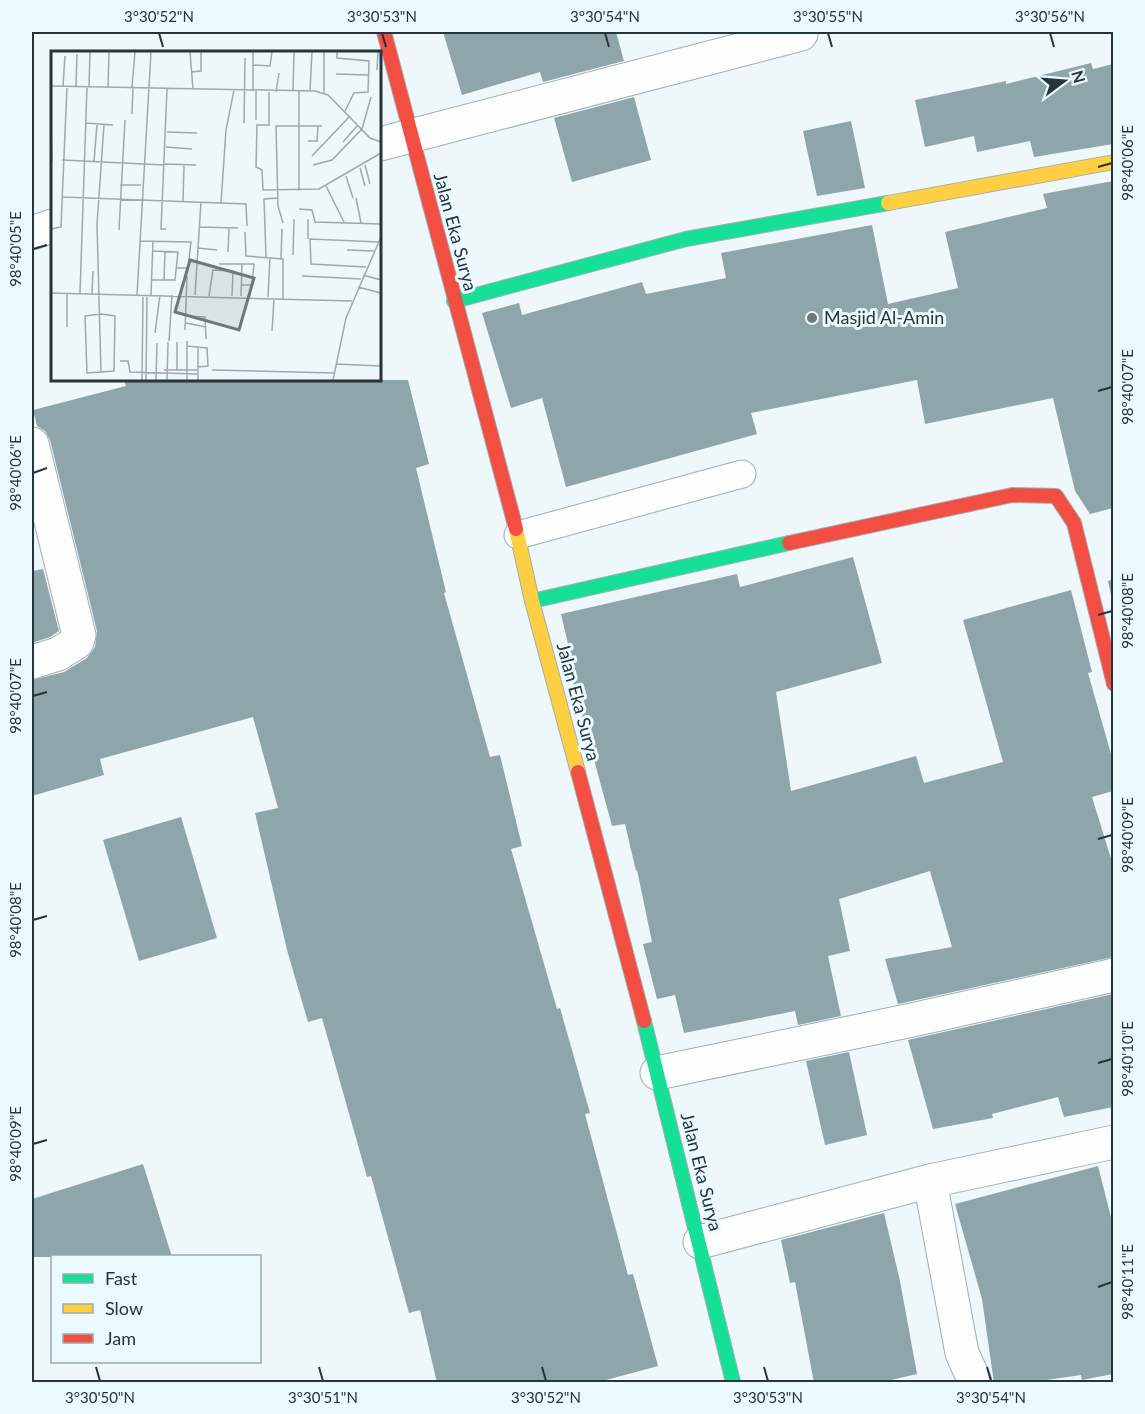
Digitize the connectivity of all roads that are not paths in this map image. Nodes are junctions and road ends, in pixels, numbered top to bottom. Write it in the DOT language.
graph roads {
  1 [pos="384,32"];
  2 [pos="801,33"];
  3 [pos="395,140"];
  4 [pos="1113,162"];
  5 [pos="51,226"];
  6 [pos="32,232"];
  7 [pos="454,301"];
  8 [pos="32,444"];
  9 [pos="742,474"];
  10 [pos="518,535"];
  11 [pos="532,601"];
  12 [pos="32,662"];
  13 [pos="1113,684"];
  14 [pos="1113,975"];
  15 [pos="657,1072"];
  16 [pos="1113,1142"];
  17 [pos="930,1181"];
  18 [pos="700,1242"];
  19 [pos="733,1383"];
  20 [pos="975,1383"];
  1 -- 3 [label="street, Jalan Eka Surya"];
  2 -- 3 [label="street"];
  3 -- 7 [label="street, Jalan Eka Surya"];
  4 -- 7 [label="street"];
  5 -- 6 [label="street"];
  7 -- 10 [label="street, Jalan Eka Surya"];
  8 -- 12 [label="street"];
  9 -- 10 [label="lane"];
  10 -- 11 [label="street, Jalan Eka Surya"];
  11 -- 13 [label="street"];
  11 -- 15 [label="street, Jalan Eka Surya"];
  14 -- 15 [label="street"];
  15 -- 18 [label="street, Jalan Eka Surya"];
  16 -- 17 [label="street"];
  17 -- 18 [label="street"];
  17 -- 20 [label="street"];
  18 -- 19 [label="street, Jalan Eka Surya"];
}
